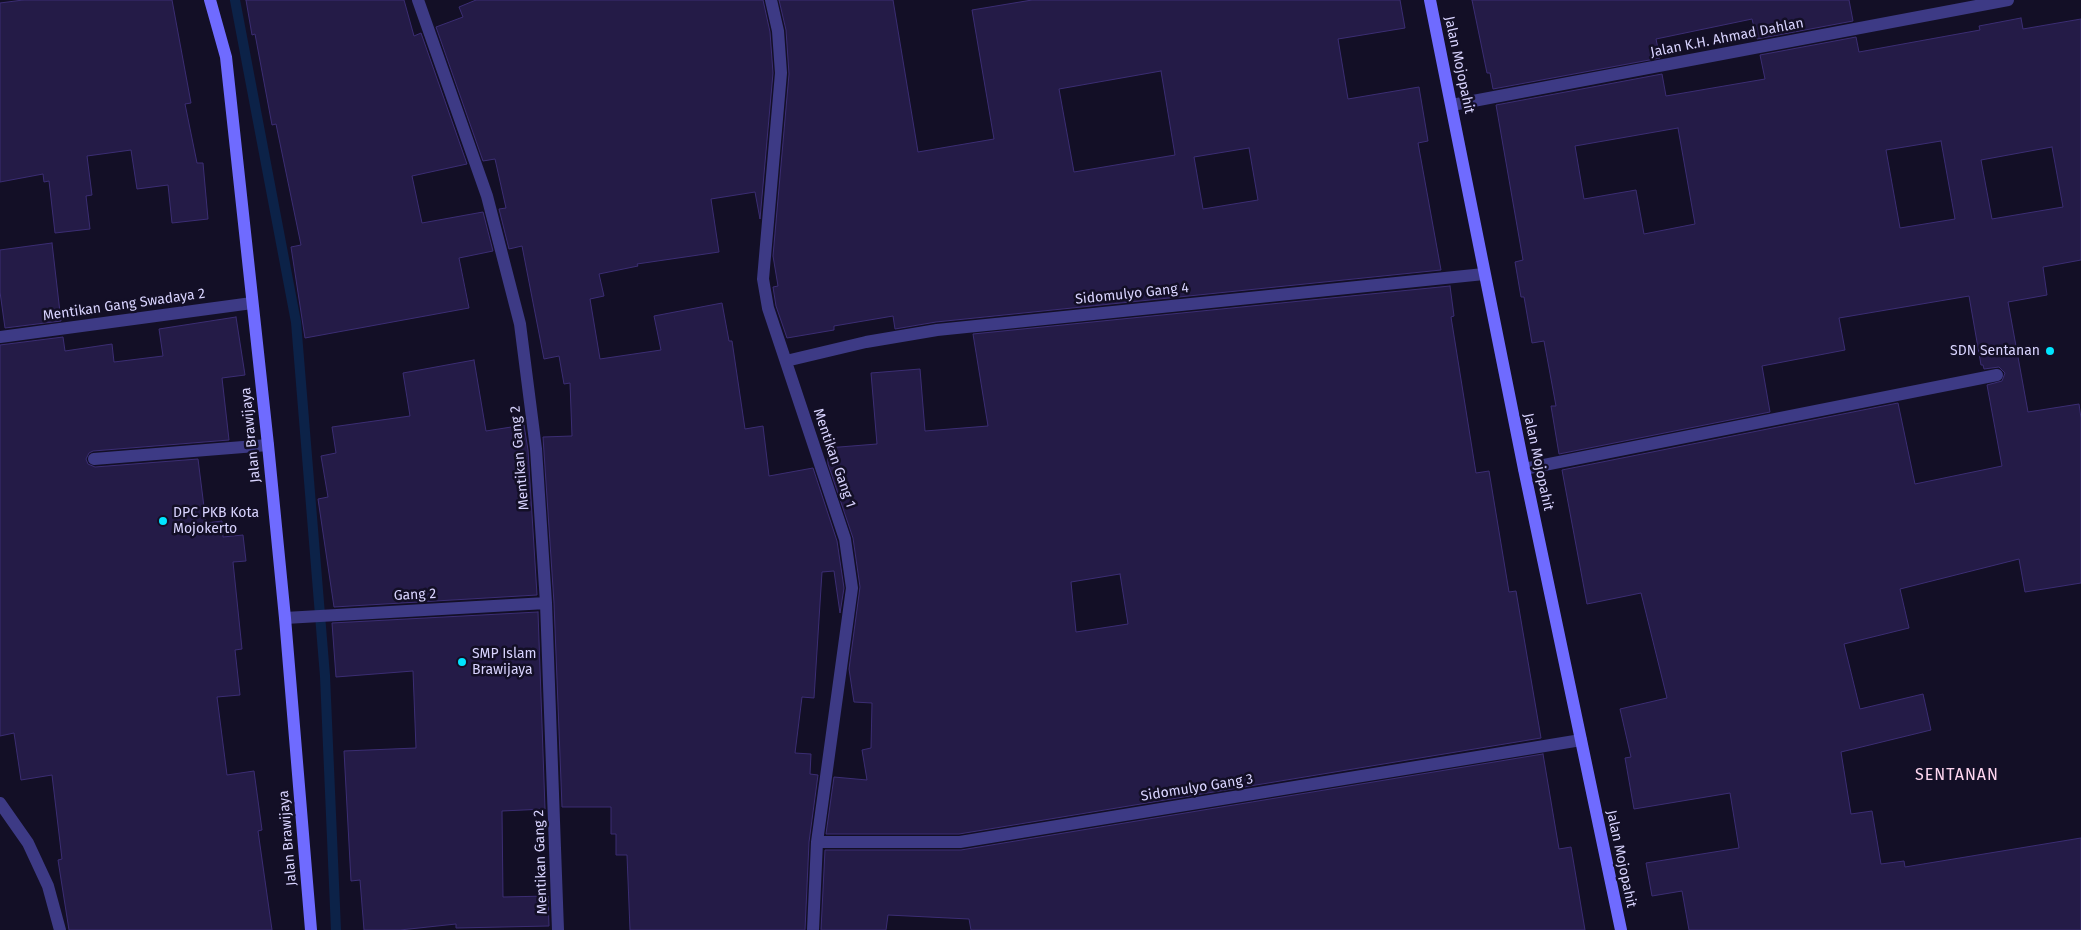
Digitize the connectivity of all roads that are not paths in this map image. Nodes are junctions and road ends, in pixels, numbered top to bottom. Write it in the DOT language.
graph roads {
  1 [pos="210,0"];
  2 [pos="418,0"];
  3 [pos="771,0"];
  4 [pos="1430,0"];
  5 [pos="2008,0"];
  6 [pos="1979,3"];
  7 [pos="1452,105"];
  8 [pos="1484,274"];
  9 [pos="252,303"];
  10 [pos="0,337"];
  11 [pos="786,361"];
  12 [pos="1997,375"];
  13 [pos="268,445"];
  14 [pos="94,459"];
  15 [pos="1524,470"];
  16 [pos="546,603"];
  17 [pos="285,618"];
  18 [pos="1581,740"];
  19 [pos="0,803"];
  20 [pos="817,842"];
  21 [pos="60,930"];
  22 [pos="311,930"];
  23 [pos="558,930"];
  24 [pos="813,930"];
  25 [pos="1621,930"];
  1 -- 9 [label="main road, Jalan Brawijaya"];
  2 -- 16 [label="street, Mentikan Gang 2"];
  3 -- 11 [label="street, Mentikan Gang 1"];
  4 -- 7 [label="main road, Jalan Mojopahit"];
  5 -- 6 [label="street, Jalan K.H. Ahmad Dahlan"];
  6 -- 7 [label="street, Jalan K.H. Ahmad Dahlan"];
  7 -- 8 [label="main road, Jalan Mojopahit"];
  8 -- 11 [label="street, Sidomulyo Gang 4"];
  8 -- 15 [label="main road, Jalan Mojopahit"];
  9 -- 10 [label="street, Mentikan Gang Swadaya 2"];
  9 -- 13 [label="main road, Jalan Brawijaya"];
  11 -- 20 [label="street, Mentikan Gang 1"];
  12 -- 15 [label="street"];
  13 -- 14 [label="street"];
  13 -- 17 [label="main road, Jalan Brawijaya"];
  15 -- 18 [label="main road, Jalan Mojopahit"];
  16 -- 17 [label="street, Gang 2"];
  16 -- 23 [label="street, Mentikan Gang 2"];
  17 -- 22 [label="main road, Jalan Brawijaya"];
  18 -- 20 [label="street, Sidomulyo Gang 3"];
  18 -- 25 [label="main road, Jalan Mojopahit"];
  19 -- 21 [label="street"];
  20 -- 24 [label="street, Mentikan Gang 1"];
}
